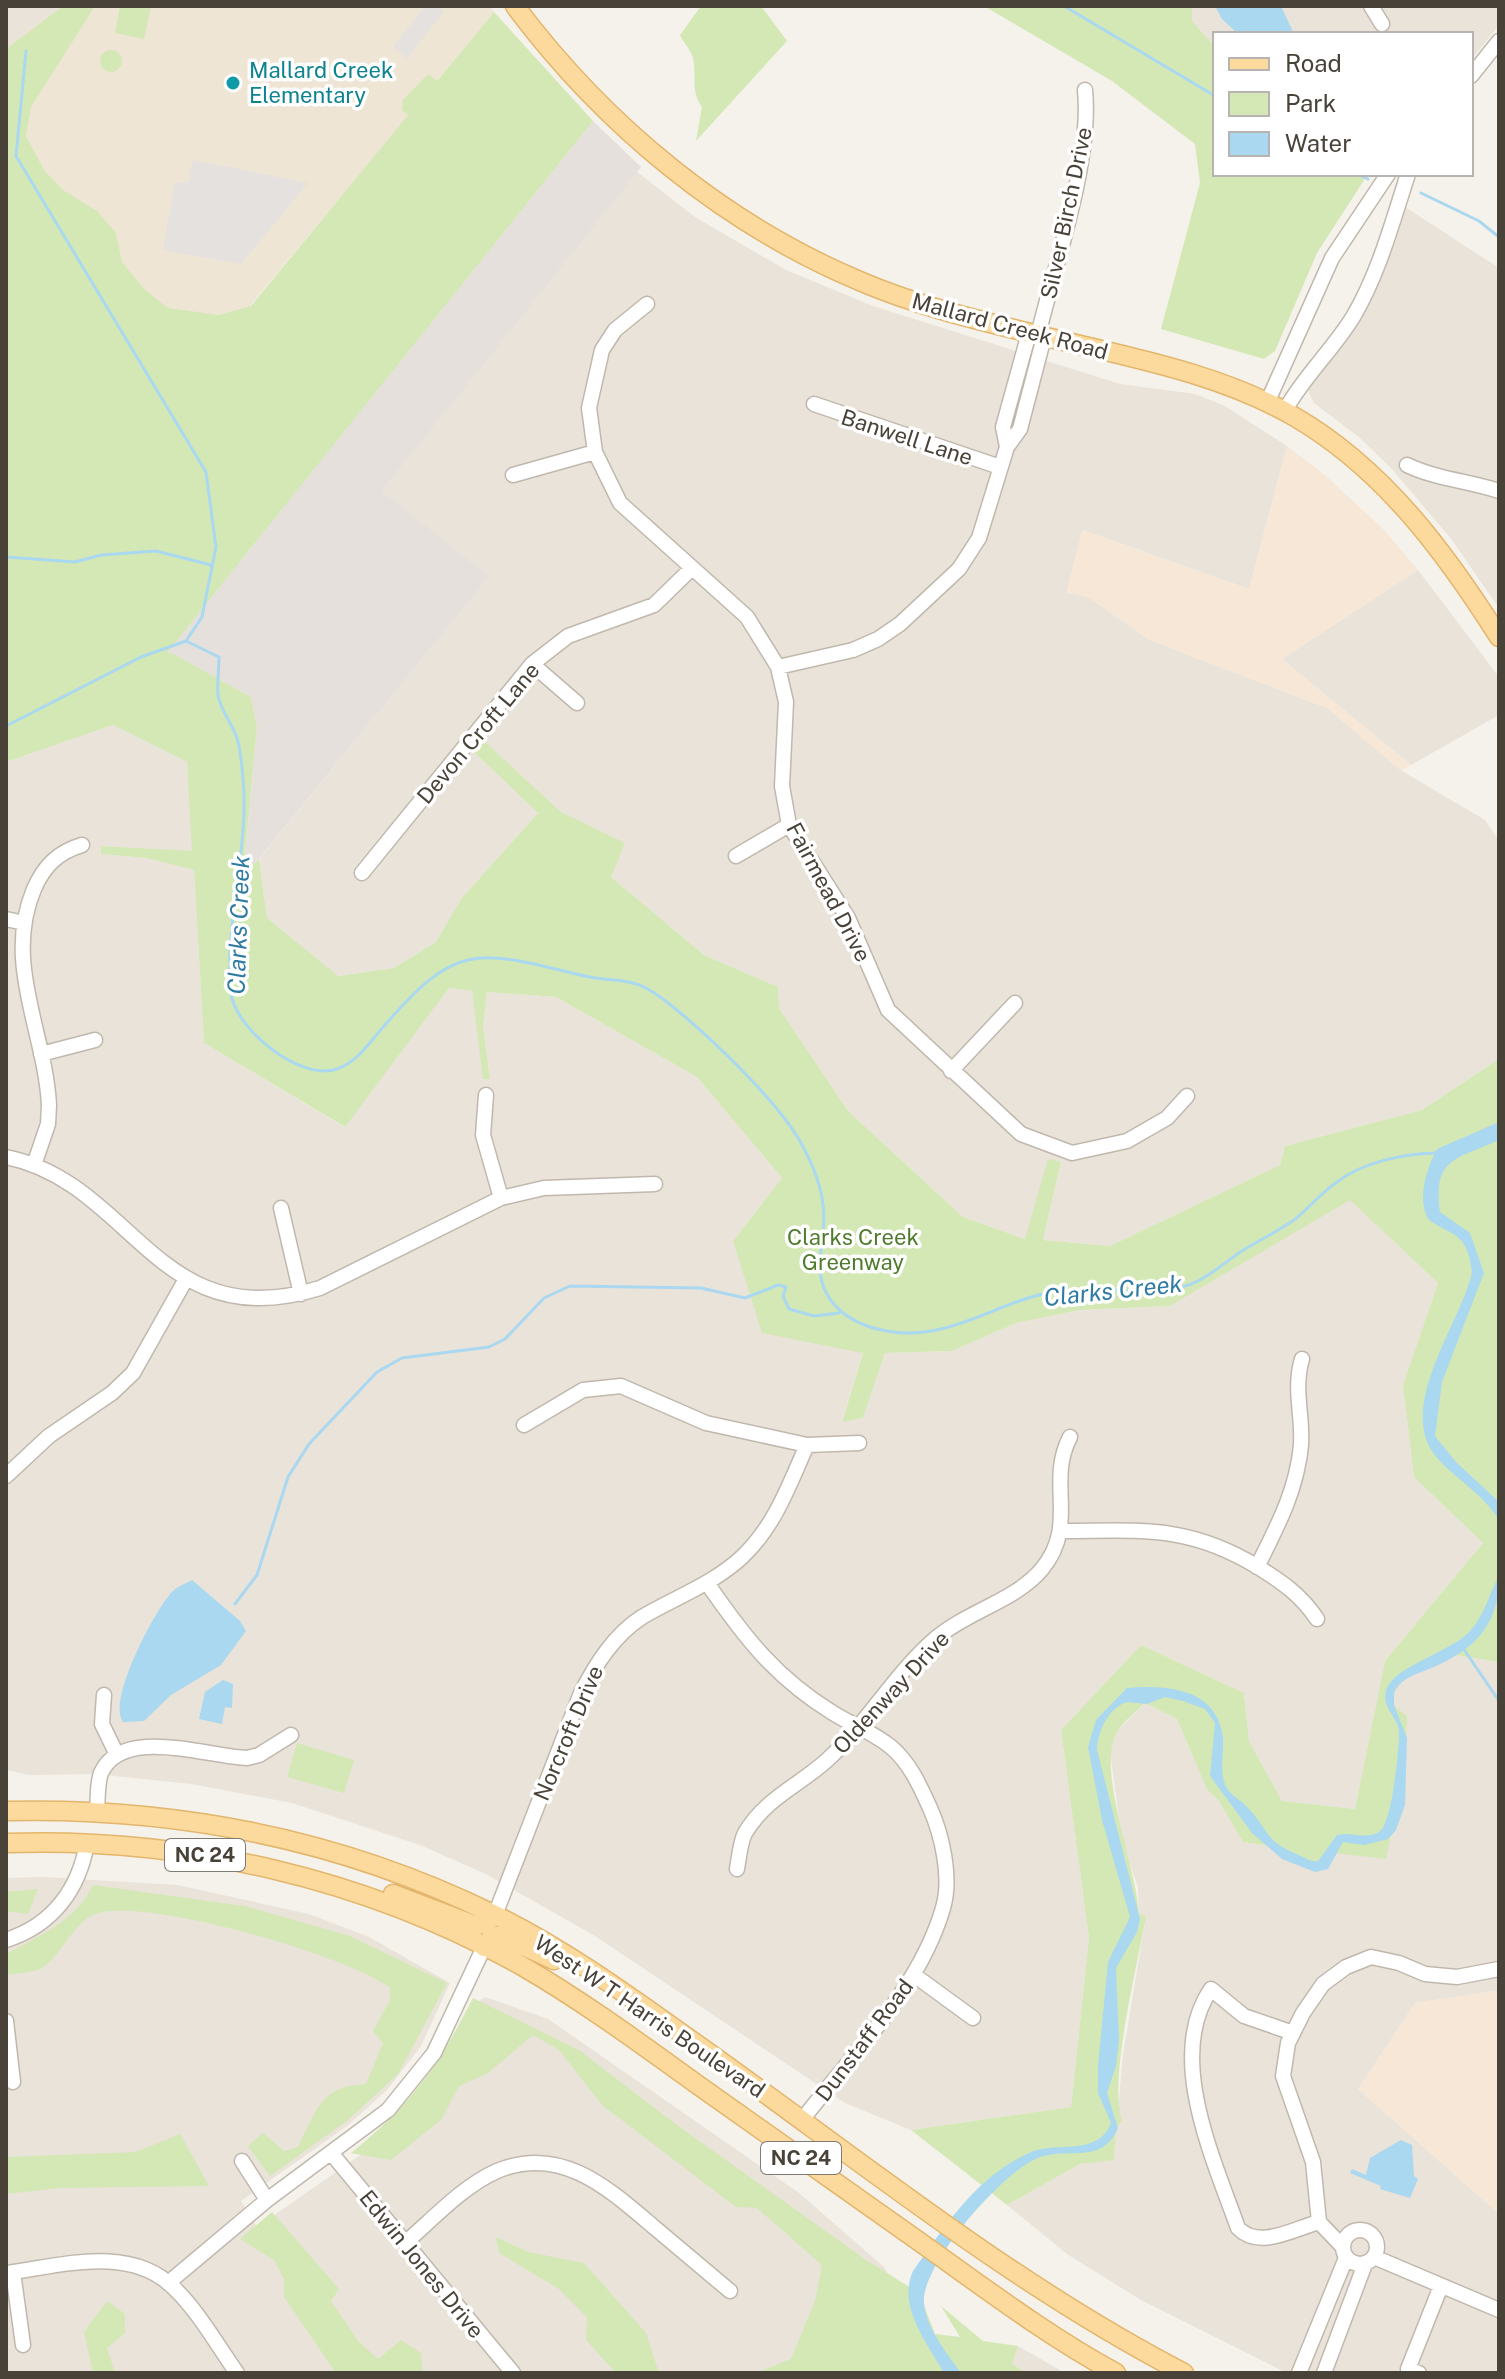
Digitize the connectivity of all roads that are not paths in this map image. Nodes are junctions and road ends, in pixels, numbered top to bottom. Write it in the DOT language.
graph roads {
  1 [pos="515,6"];
  2 [pos="1371,6"];
  3 [pos="1382,24"];
  4 [pos="1499,41"];
  5 [pos="1473,74"];
  6 [pos="1085,90"];
  7 [pos="1387,176"];
  8 [pos="1407,176"];
  9 [pos="647,304"];
  10 [pos="1037,335"];
  11 [pos="814,404"];
  12 [pos="1276,408"];
  13 [pos="595,452"];
  14 [pos="1407,465"];
  15 [pos="1000,467"];
  16 [pos="513,475"];
  17 [pos="1499,491"];
  18 [pos="692,568"];
  19 [pos="1499,637"];
  20 [pos="532,664"];
  21 [pos="778,667"];
  22 [pos="577,703"];
  23 [pos="789,825"];
  24 [pos="82,845"];
  25 [pos="736,856"];
  26 [pos="362,873"];
  27 [pos="6,919"];
  28 [pos="24,923"];
  29 [pos="1015,1003"];
  30 [pos="95,1040"];
  31 [pos="41,1054"];
  32 [pos="951,1071"];
  33 [pos="486,1095"];
  34 [pos="1187,1096"];
  35 [pos="6,1157"];
  36 [pos="34,1165"];
  37 [pos="655,1184"];
  38 [pos="501,1198"];
  39 [pos="281,1208"];
  40 [pos="186,1279"];
  41 [pos="301,1294"];
  42 [pos="1302,1359"];
  43 [pos="524,1425"];
  44 [pos="1070,1437"];
  45 [pos="859,1443"];
  46 [pos="807,1445"];
  47 [pos="6,1476"];
  48 [pos="1063,1531"];
  49 [pos="1257,1567"];
  50 [pos="707,1583"];
  51 [pos="1317,1619"];
  52 [pos="101,1698"];
  53 [pos="860,1726"];
  54 [pos="285,1736"];
  55 [pos="117,1755"];
  56 [pos="6,1811"];
  57 [pos="97,1811"];
  58 [pos="6,1843"];
  59 [pos="87,1843"];
  60 [pos="737,1869"];
  61 [pos="323,1882"];
  62 [pos="495,1915"];
  63 [pos="6,1940"];
  64 [pos="484,1947"];
  65 [pos="1499,1969"];
  66 [pos="914,1975"];
  67 [pos="608,1983"];
  68 [pos="973,2018"];
  69 [pos="6,2021"];
  70 [pos="1293,2033"];
  71 [pos="13,2082"];
  72 [pos="802,2120"];
  73 [pos="332,2154"];
  74 [pos="242,2161"];
  75 [pos="267,2200"];
  76 [pos="1319,2222"];
  77 [pos="405,2243"];
  78 [pos="1344,2252"];
  79 [pos="1370,2260"];
  80 [pos="9,2273"];
  81 [pos="168,2283"];
  82 [pos="1441,2286"];
  83 [pos="730,2291"];
  84 [pos="1499,2310"];
  85 [pos="1312,2339"];
  86 [pos="23,2345"];
  87 [pos="1334,2348"];
  88 [pos="237,2373"];
  89 [pos="513,2373"];
  90 [pos="1116,2373"];
  91 [pos="1184,2373"];
  92 [pos="1299,2373"];
  93 [pos="1324,2373"];
  94 [pos="1419,2373"];
  1 -- 10 [label="main road, Mallard Creek Road"];
  2 -- 3 [label="street"];
  4 -- 5 [label="street"];
  6 -- 10 [label="street, Silver Birch Drive"];
  7 -- 12 [label="street"];
  8 -- 12 [label="street"];
  9 -- 13 [label="street, Fairmead Drive"];
  10 -- 12 [label="main road, Mallard Creek Road"];
  10 -- 15 [label="street, Silver Birch Drive"];
  11 -- 15 [label="street, Banwell Lane"];
  12 -- 19 [label="main road, Mallard Creek Road"];
  13 -- 16 [label="street"];
  13 -- 18 [label="street, Fairmead Drive"];
  14 -- 17 [label="street"];
  15 -- 21 [label="street, Silver Birch Drive"];
  18 -- 20 [label="street, Devon Croft Lane"];
  18 -- 21 [label="street, Fairmead Drive"];
  20 -- 22 [label="street"];
  20 -- 26 [label="street, Devon Croft Lane"];
  21 -- 23 [label="street, Fairmead Drive"];
  23 -- 25 [label="street"];
  23 -- 32 [label="street, Fairmead Drive"];
  24 -- 28 [label="street"];
  27 -- 28 [label="street"];
  28 -- 31 [label="street"];
  29 -- 32 [label="street"];
  30 -- 31 [label="street"];
  31 -- 36 [label="street"];
  32 -- 34 [label="street, Fairmead Drive"];
  33 -- 38 [label="street"];
  35 -- 36 [label="street"];
  36 -- 40 [label="street"];
  37 -- 38 [label="street"];
  38 -- 41 [label="street"];
  39 -- 41 [label="street"];
  40 -- 41 [label="street"];
  40 -- 47 [label="street"];
  42 -- 49 [label="street"];
  43 -- 46 [label="street"];
  44 -- 48 [label="street, Oldenway Drive"];
  45 -- 46 [label="street"];
  46 -- 50 [label="street, Norcroft Drive"];
  48 -- 49 [label="street"];
  48 -- 53 [label="street, Oldenway Drive"];
  49 -- 51 [label="street"];
  50 -- 53 [label="street, Dunstaff Road"];
  50 -- 62 [label="street, Norcroft Drive"];
  52 -- 55 [label="street"];
  53 -- 60 [label="street, Oldenway Drive"];
  53 -- 66 [label="street, Dunstaff Road"];
  54 -- 55 [label="street"];
  55 -- 57 [label="street"];
  56 -- 57 [label="main road, West W T Harris Boulevard / NC 24"];
  57 -- 62 [label="main road, West W T Harris Boulevard / NC 24"];
  58 -- 59 [label="main road, West W T Harris Boulevard / NC 24"];
  59 -- 61 [label="main road, West W T Harris Boulevard / NC 24"];
  59 -- 63 [label="street"];
  61 -- 62 [label="main road"];
  61 -- 64 [label="main road, West W T Harris Boulevard / NC 24"];
  62 -- 67 [label="main road, West W T Harris Boulevard / NC 24"];
  64 -- 67 [label="main road"];
  64 -- 73 [label="street"];
  64 -- 90 [label="main road, West W T Harris Boulevard / NC 24"];
  65 -- 70 [label="street"];
  66 -- 68 [label="street"];
  66 -- 72 [label="street, Dunstaff Road"];
  67 -- 72 [label="main road, West W T Harris Boulevard / NC 24"];
  69 -- 71 [label="street"];
  70 -- 76 [label="street"];
  70 -- 76 [label="street"];
  72 -- 91 [label="main road, West W T Harris Boulevard / NC 24"];
  73 -- 75 [label="street"];
  73 -- 77 [label="street, Edwin Jones Drive"];
  74 -- 75 [label="street"];
  75 -- 81 [label="street"];
  76 -- 78 [label="street"];
  77 -- 83 [label="street"];
  77 -- 89 [label="street, Edwin Jones Drive"];
  78 -- 79 [label="street"];
  78 -- 79 [label="street"];
  78 -- 85 [label="street"];
  79 -- 82 [label="street"];
  79 -- 87 [label="street"];
  80 -- 81 [label="street"];
  80 -- 86 [label="street"];
  81 -- 88 [label="street"];
  82 -- 84 [label="street"];
  82 -- 94 [label="street"];
  85 -- 87 [label="street"];
  85 -- 92 [label="street"];
  87 -- 93 [label="street"];
}
